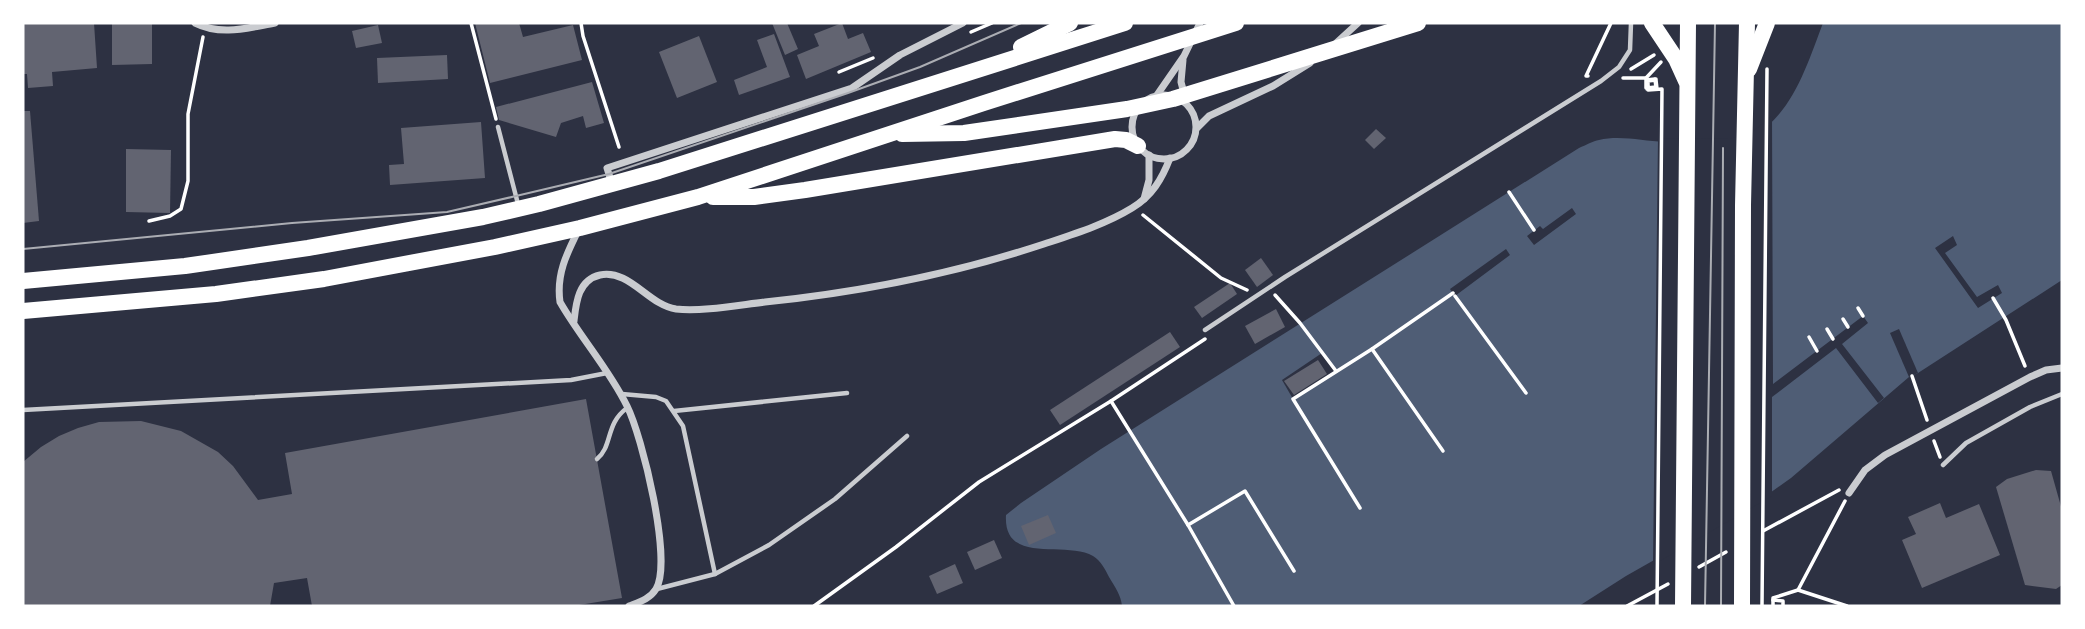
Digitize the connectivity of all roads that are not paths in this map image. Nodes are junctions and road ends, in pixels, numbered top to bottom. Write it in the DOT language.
graph roads {
  1 [pos="195,23"];
  2 [pos="275,23"];
  3 [pos="963,23"];
  4 [pos="1070,23"];
  5 [pos="1125,23"];
  6 [pos="1200,23"];
  7 [pos="1236,23"];
  8 [pos="1358,23"];
  9 [pos="1419,23"];
  10 [pos="1631,23"];
  11 [pos="1652,23"];
  12 [pos="1688,23"];
  13 [pos="1747,23"];
  14 [pos="1767,23"];
  15 [pos="1184,56"];
  16 [pos="1745,77"];
  17 [pos="949,79"];
  18 [pos="1688,84"];
  19 [pos="1157,95"];
  20 [pos="1187,103"];
  21 [pos="498,127"];
  22 [pos="1197,129"];
  23 [pos="886,135"];
  24 [pos="1143,150"];
  25 [pos="1170,158"];
  26 [pos="612,185"];
  27 [pos="698,197"];
  28 [pos="1144,199"];
  29 [pos="519,208"];
  30 [pos="580,228"];
  31 [pos="23,281"];
  32 [pos="23,311"];
  33 [pos="574,321"];
  34 [pos="1205,330"];
  35 [pos="2062,368"];
  36 [pos="607,373"];
  37 [pos="847,393"];
  38 [pos="620,394"];
  39 [pos="2062,394"];
  40 [pos="628,408"];
  41 [pos="23,410"];
  42 [pos="673,411"];
  43 [pos="907,436"];
  44 [pos="597,459"];
  45 [pos="1943,465"];
  46 [pos="1849,493"];
  47 [pos="715,574"];
  48 [pos="656,589"];
  49 [pos="629,606"];
  50 [pos="1683,606"];
  51 [pos="1742,606"];
  1 -- 2 [label="street"];
  3 -- 26 [label="street"];
  4 -- 17 [label="main road"];
  5 -- 17 [label="main road"];
  6 -- 15 [label="street"];
  7 -- 23 [label="main road"];
  8 -- 22 [label="street"];
  9 -- 23 [label="main road"];
  10 -- 34 [label="lane"];
  11 -- 18 [label="main road"];
  12 -- 18 [label="main road"];
  13 -- 16 [label="main road"];
  14 -- 16 [label="main road"];
  15 -- 19 [label="street"];
  15 -- 20 [label="street"];
  16 -- 51 [label="main road"];
  17 -- 26 [label="main road"];
  18 -- 50 [label="main road"];
  19 -- 20 [label="street"];
  19 -- 24 [label="street"];
  20 -- 22 [label="street"];
  21 -- 29 [label="lane"];
  22 -- 25 [label="street"];
  23 -- 27 [label="main road"];
  24 -- 25 [label="street"];
  24 -- 27 [label="main road"];
  24 -- 28 [label="street"];
  25 -- 28 [label="street"];
  26 -- 29 [label="main road"];
  27 -- 30 [label="main road"];
  28 -- 33 [label="street"];
  29 -- 31 [label="main road"];
  30 -- 32 [label="main road"];
  30 -- 33 [label="street"];
  33 -- 36 [label="street"];
  35 -- 46 [label="street"];
  36 -- 38 [label="street"];
  36 -- 41 [label="lane"];
  37 -- 42 [label="lane"];
  38 -- 40 [label="street"];
  38 -- 42 [label="lane"];
  39 -- 45 [label="lane"];
  40 -- 44 [label="lane"];
  40 -- 48 [label="street"];
  42 -- 47 [label="lane"];
  43 -- 47 [label="lane"];
  47 -- 48 [label="lane"];
  48 -- 49 [label="street"];
}
